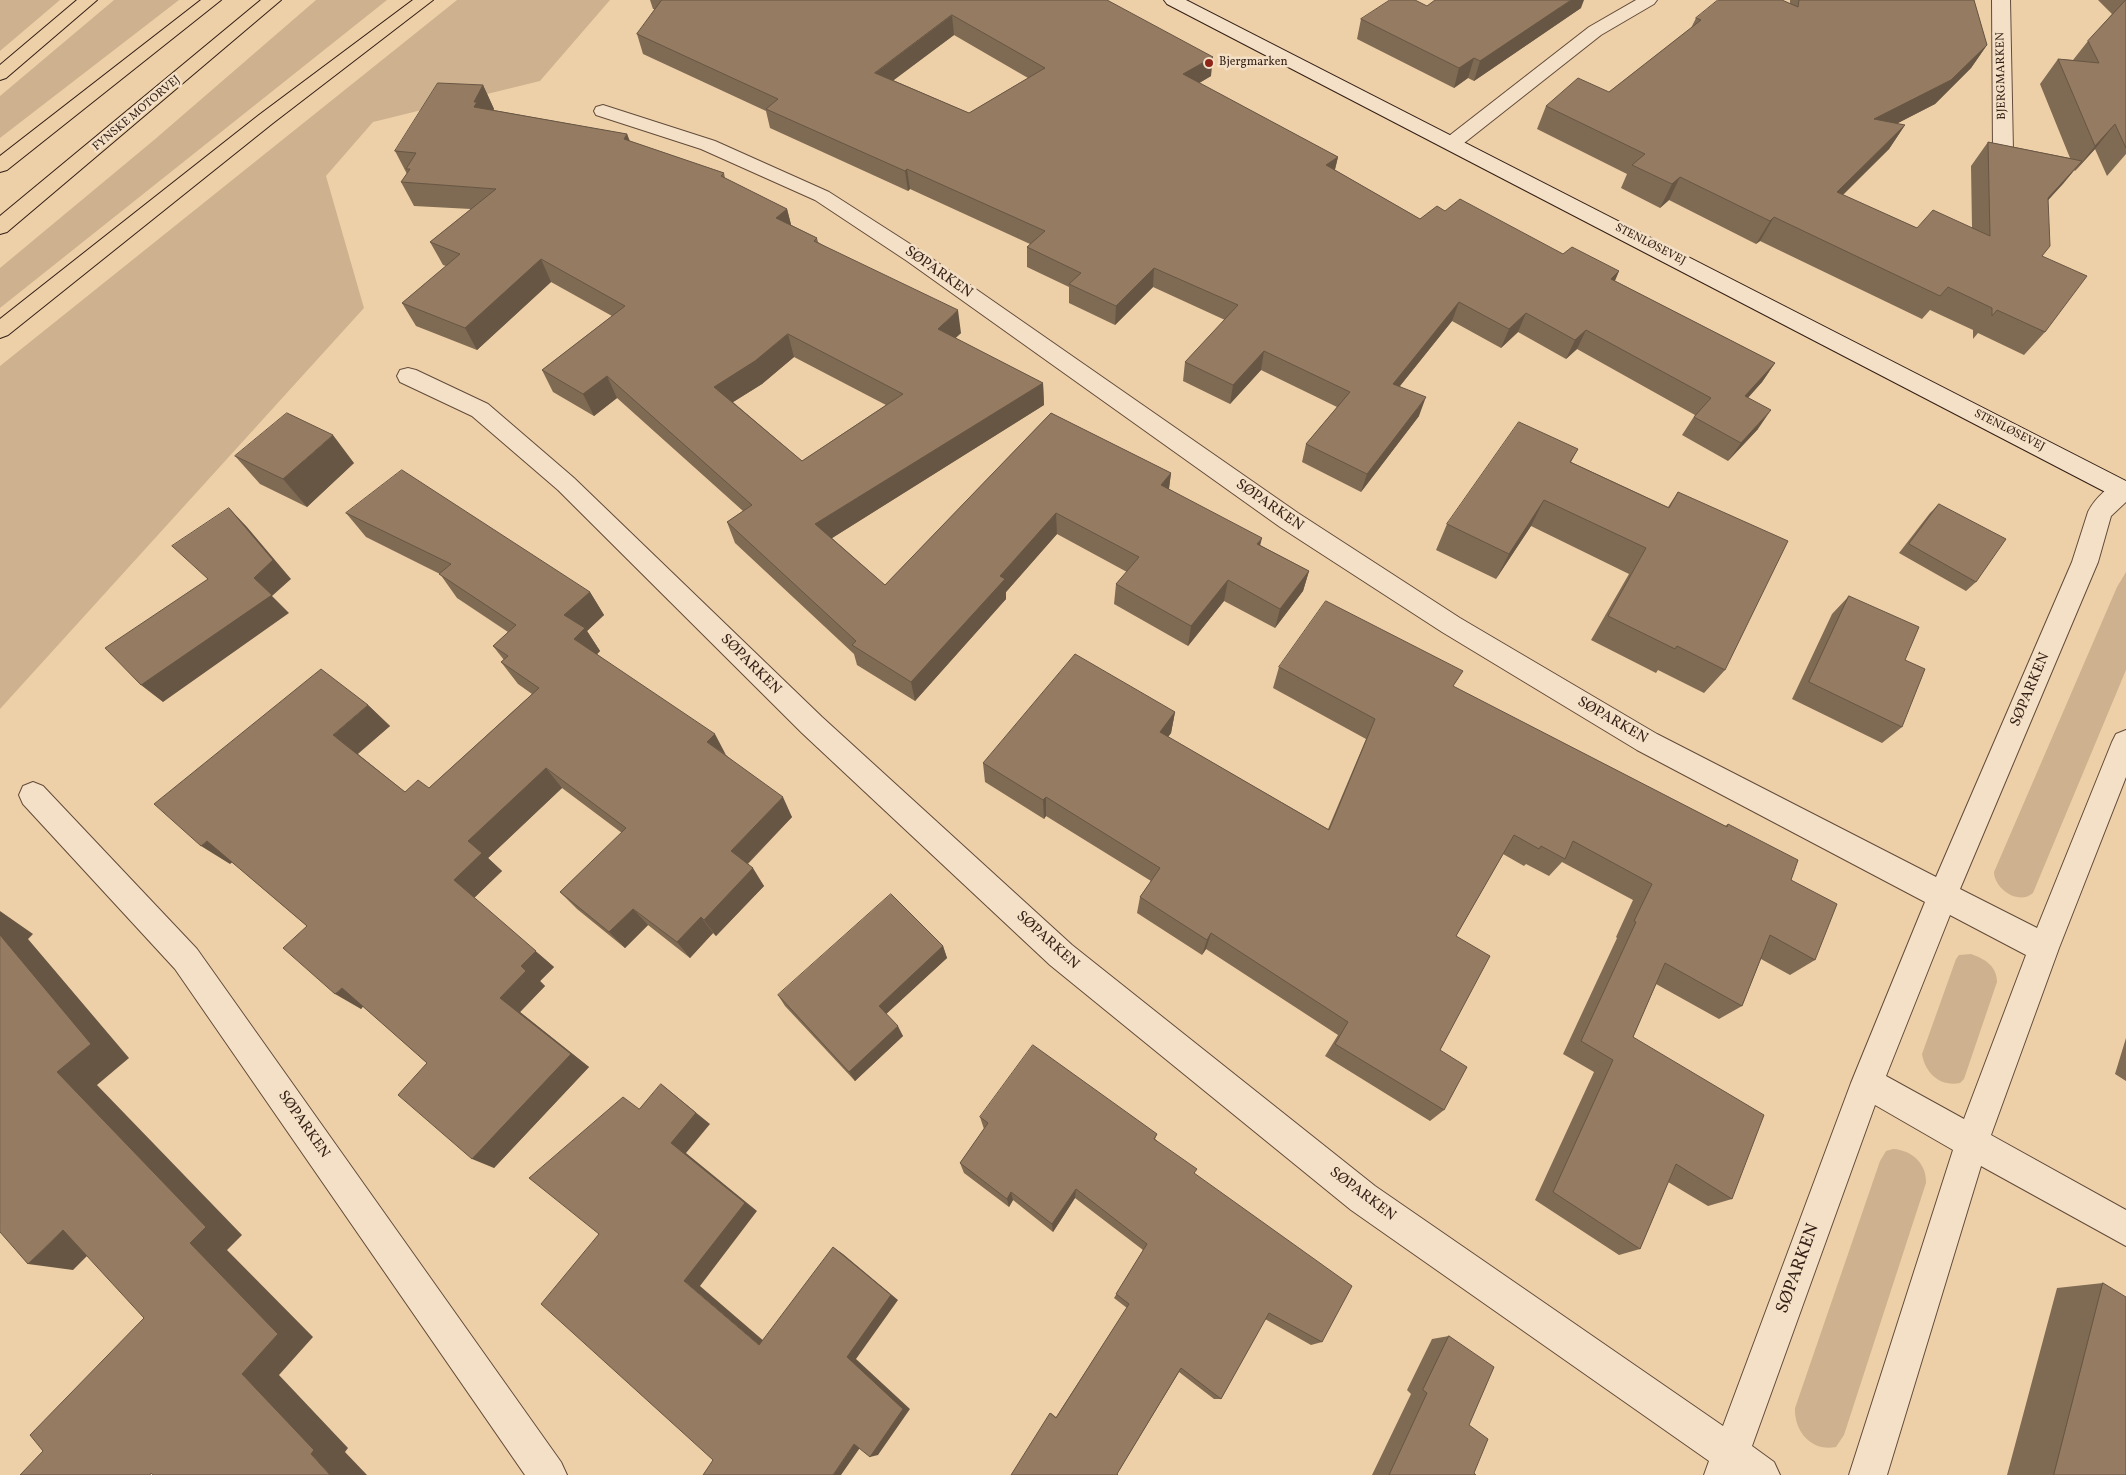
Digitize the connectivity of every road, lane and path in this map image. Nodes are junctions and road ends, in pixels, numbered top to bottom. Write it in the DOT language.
graph roads {
  1 [pos="88,0"];
  2 [pos="212,0"];
  3 [pos="272,0"];
  4 [pos="424,0"];
  5 [pos="1173,0"];
  6 [pos="1648,0"];
  7 [pos="2001,0"];
  8 [pos="0,74"];
  9 [pos="604,111"];
  10 [pos="1452,143"];
  11 [pos="2003,151"];
  12 [pos="0,166"];
  13 [pos="0,227"];
  14 [pos="0,330"];
  15 [pos="408,376"];
  16 [pos="2125,491"];
  17 [pos="2126,742"];
  18 [pos="33,795"];
  19 [pos="1943,895"];
  20 [pos="2044,948"];
  21 [pos="1867,1084"];
  22 [pos="1972,1142"];
  23 [pos="2126,1229"];
  24 [pos="1727,1465"];
  25 [pos="548,1475"];
  26 [pos="1761,1475"];
  27 [pos="1868,1475"];
  1 -- 8 [label="highway"];
  2 -- 12 [label="highway"];
  3 -- 13 [label="highway, FYNSKE MOTORVEJ"];
  4 -- 14 [label="highway"];
  5 -- 10 [label="street, STENLØSEVEJ"];
  6 -- 10 [label="street"];
  7 -- 11 [label="street, BJERGMARKEN"];
  9 -- 19 [label="street, SØPARKEN"];
  10 -- 16 [label="street, STENLØSEVEJ"];
  15 -- 24 [label="street, SØPARKEN"];
  16 -- 19 [label="street, SØPARKEN"];
  17 -- 20 [label="street"];
  18 -- 25 [label="street, SØPARKEN"];
  19 -- 20 [label="street, SØPARKEN"];
  19 -- 21 [label="street, SØPARKEN"];
  20 -- 22 [label="street"];
  21 -- 22 [label="street"];
  21 -- 24 [label="street, SØPARKEN"];
  22 -- 23 [label="street"];
  22 -- 27 [label="street"];
  24 -- 26 [label="street, SØPARKEN"];
}
